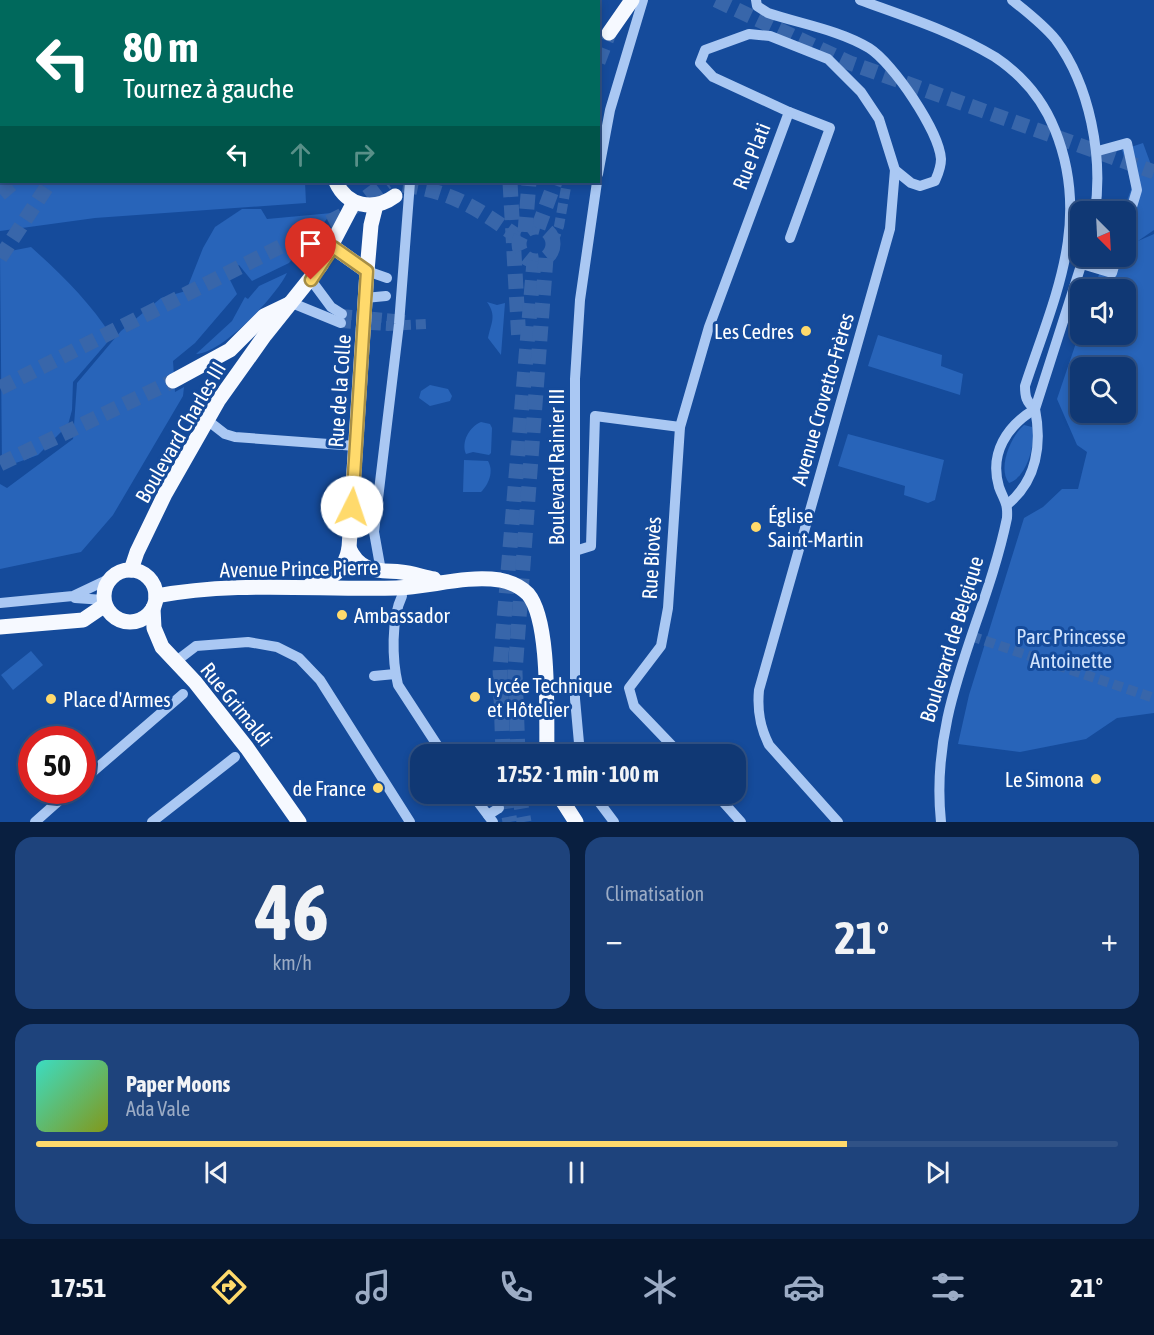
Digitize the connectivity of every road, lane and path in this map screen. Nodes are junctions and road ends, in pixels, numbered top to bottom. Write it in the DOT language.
graph roads {
  1 [pos="619,0"];
  2 [pos="632,0"];
  3 [pos="643,0"];
  4 [pos="756,0"];
  5 [pos="860,0"];
  6 [pos="1012,0"];
  7 [pos="789,112"];
  8 [pos="1098,151"];
  9 [pos="600,163"];
  10 [pos="895,170"];
  11 [pos="337,183"];
  12 [pos="410,183"];
  13 [pos="597,183"];
  14 [pos="394,196"];
  15 [pos="1096,201"];
  16 [pos="1134,201"];
  17 [pos="354,202"];
  18 [pos="376,205"];
  19 [pos="790,238"];
  20 [pos="333,247"];
  21 [pos="1081,267"];
  22 [pos="1097,267"];
  23 [pos="1114,267"];
  24 [pos="367,271"];
  25 [pos="387,278"];
  26 [pos="311,280"];
  27 [pos="386,296"];
  28 [pos="365,298"];
  29 [pos="292,303"];
  30 [pos="173,381"];
  31 [pos="1035,409"];
  32 [pos="207,420"];
  33 [pos="680,427"];
  34 [pos="356,446"];
  35 [pos="1008,504"];
  36 [pos="350,548"];
  37 [pos="575,551"];
  38 [pos="131,570"];
  39 [pos="381,571"];
  40 [pos="111,578"];
  41 [pos="442,581"];
  42 [pos="300,585"];
  43 [pos="402,596"];
  44 [pos="59,598"];
  45 [pos="105,602"];
  46 [pos="154,602"];
  47 [pos="0,603"];
  48 [pos="0,627"];
  49 [pos="175,662"];
  50 [pos="395,674"];
  51 [pos="374,676"];
  52 [pos="183,694"];
  53 [pos="436,744"];
  54 [pos="547,744"];
  55 [pos="579,744"];
  56 [pos="671,744"];
  57 [pos="235,757"];
  58 [pos="96,769"];
  59 [pos="55,804"];
  60 [pos="479,804"];
  61 [pos="563,804"];
  62 [pos="600,804"];
  63 [pos="725,804"];
  64 [pos="499,808"];
  65 [pos="490,819"];
  66 [pos="571,820"];
  67 [pos="35,822"];
  68 [pos="152,822"];
  69 [pos="299,822"];
  70 [pos="410,822"];
  71 [pos="614,822"];
  72 [pos="741,822"];
  73 [pos="838,822"];
  74 [pos="941,822"];
  1 -- 2 [label="main road"];
  3 -- 9 [label="street"];
  4 -- 10 [label="street"];
  5 -- 31 [label="street"];
  6 -- 8 [label="street"];
  7 -- 10 [label="street, Rue Plati"];
  7 -- 19 [label="street"];
  7 -- 33 [label="street, Rue Plati"];
  8 -- 15 [label="street"];
  8 -- 16 [label="street"];
  10 -- 73 [label="street, Avenue Crovetto-Frères"];
  11 -- 17 [label="main road"];
  12 -- 39 [label="street"];
  13 -- 37 [label="street, Boulevard Rainier III"];
  14 -- 18 [label="main road"];
  17 -- 18 [label="main road"];
  17 -- 20 [label="main road, Boulevard Charles III"];
  18 -- 24 [label="main road, Rue de la Colle"];
  20 -- 24 [label="main road"];
  20 -- 26 [label="main road, Boulevard Charles III"];
  21 -- 31 [label="street, Boulevard de Belgique"];
  22 -- 23 [label="street"];
  24 -- 25 [label="street"];
  24 -- 28 [label="main road, Rue de la Colle"];
  26 -- 29 [label="main road, Boulevard Charles III"];
  26 -- 29 [label="street"];
  27 -- 28 [label="street"];
  28 -- 34 [label="main road, Rue de la Colle"];
  29 -- 30 [label="main road"];
  29 -- 32 [label="main road, Boulevard Charles III"];
  31 -- 35 [label="street, Boulevard de Belgique"];
  31 -- 35 [label="street, Boulevard de Belgique"];
  32 -- 34 [label="street"];
  32 -- 38 [label="main road, Boulevard Charles III"];
  33 -- 37 [label="street"];
  33 -- 56 [label="street, Rue Biovès"];
  34 -- 36 [label="main road, Rue de la Colle"];
  35 -- 74 [label="street, Boulevard de Belgique"];
  36 -- 39 [label="main road, Avenue Prince Pierre"];
  36 -- 42 [label="main road, Rue de la Colle"];
  37 -- 55 [label="street, Boulevard Rainier III"];
  38 -- 40 [label="main road"];
  38 -- 46 [label="main road"];
  39 -- 41 [label="main road, Avenue Prince Pierre"];
  40 -- 44 [label="street"];
  40 -- 45 [label="main road"];
  41 -- 42 [label="main road, Avenue Prince Pierre"];
  41 -- 54 [label="main road, Avenue Prince Pierre"];
  42 -- 46 [label="main road, Avenue Prince Pierre"];
  43 -- 50 [label="street"];
  44 -- 45 [label="street"];
  44 -- 47 [label="street"];
  45 -- 46 [label="main road"];
  45 -- 48 [label="main road"];
  46 -- 49 [label="main road, Rue Grimaldi"];
  49 -- 69 [label="main road, Rue Grimaldi"];
  49 -- 70 [label="street"];
  50 -- 51 [label="street"];
  50 -- 53 [label="street"];
  52 -- 58 [label="street"];
  57 -- 68 [label="street"];
  59 -- 67 [label="street"];
  60 -- 65 [label="street"];
  61 -- 66 [label="main road"];
  62 -- 71 [label="street"];
  63 -- 72 [label="street"];
  64 -- 65 [label="street"];
}
